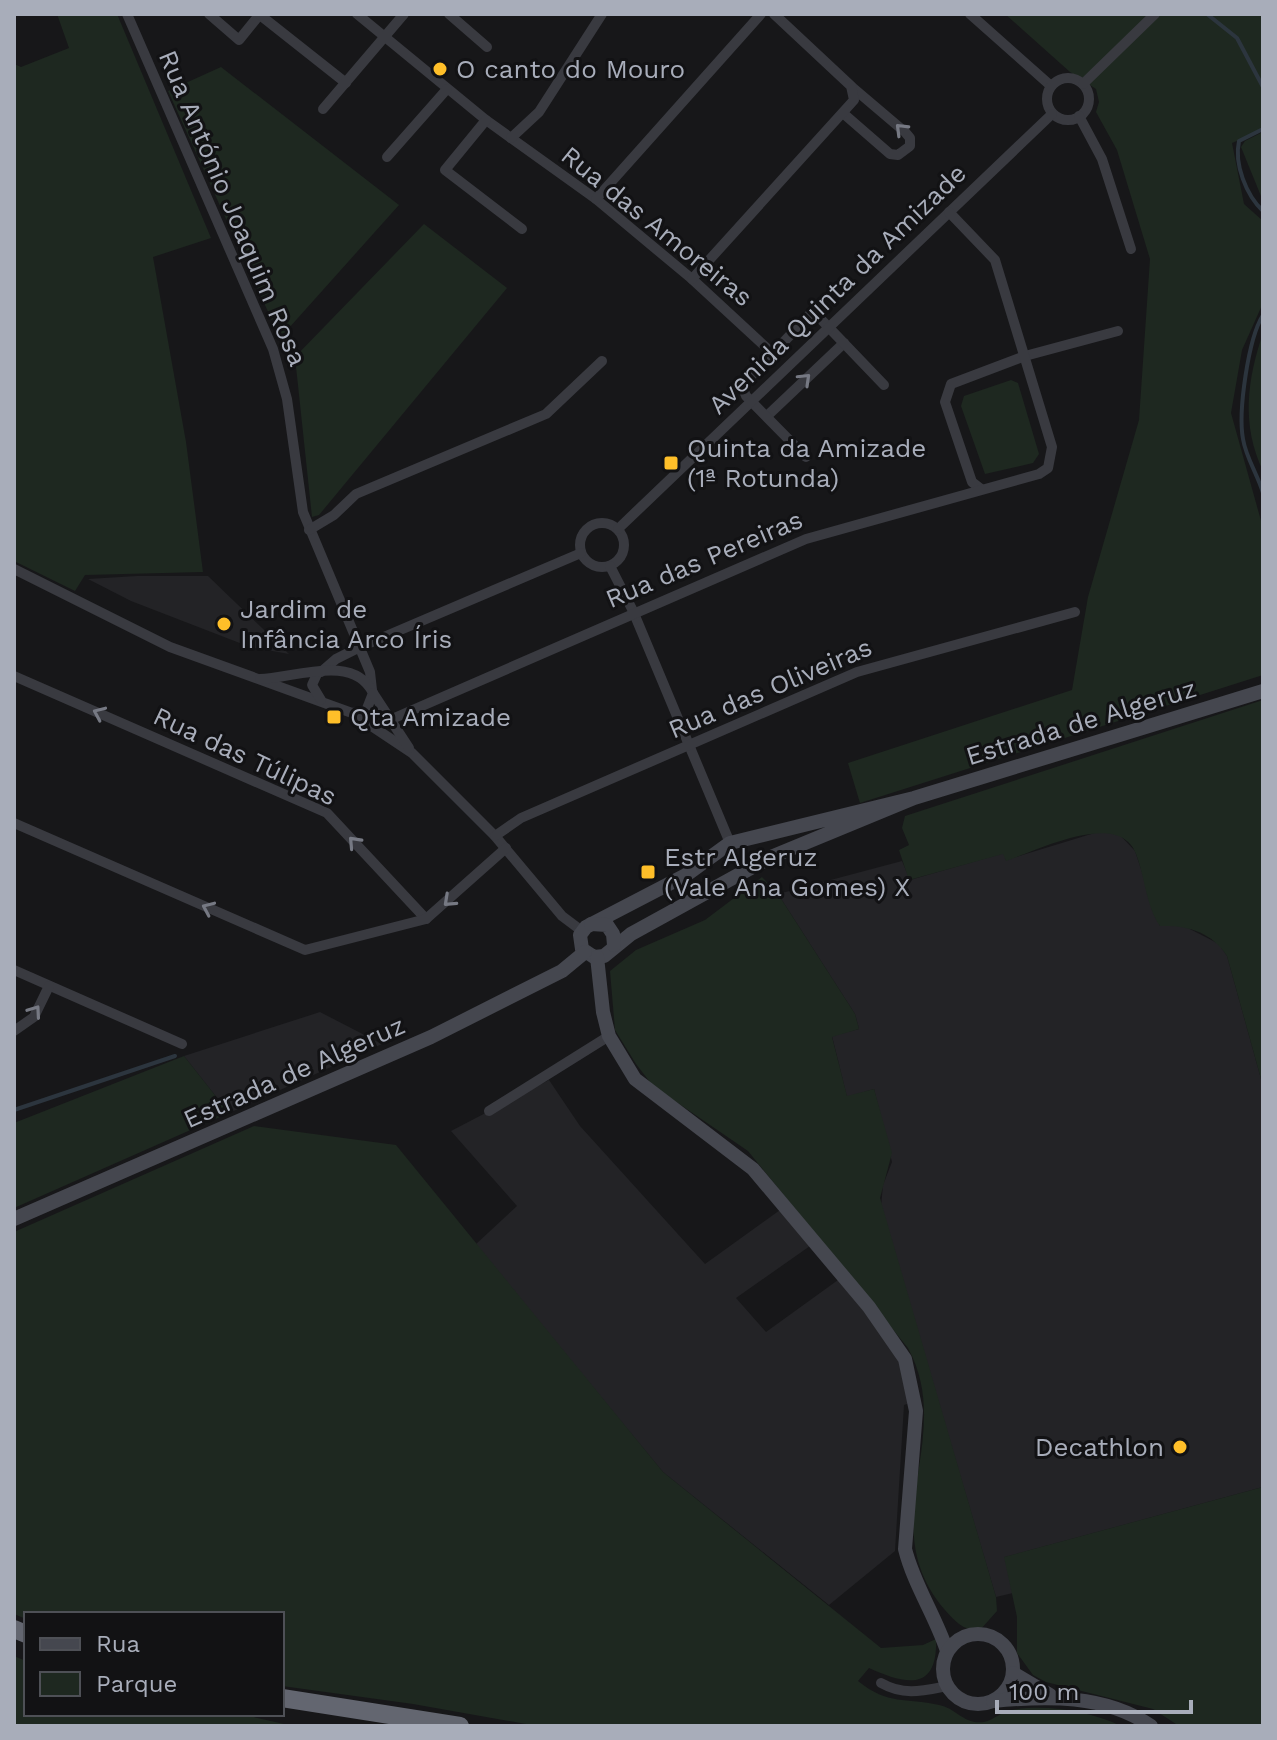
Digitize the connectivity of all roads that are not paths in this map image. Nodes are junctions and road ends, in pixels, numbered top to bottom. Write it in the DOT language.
graph roads {
  1 [pos="127,14"];
  2 [pos="209,14"];
  3 [pos="260,14"];
  4 [pos="357,14"];
  5 [pos="404,14"];
  6 [pos="449,14"];
  7 [pos="602,14"];
  8 [pos="761,14"];
  9 [pos="774,14"];
  10 [pos="970,14"];
  11 [pos="1155,14"];
  12 [pos="384,37"];
  13 [pos="487,47"];
  14 [pos="346,83"];
  15 [pos="1083,84"];
  16 [pos="851,86"];
  17 [pos="1051,86"];
  18 [pos="447,89"];
  19 [pos="323,109"];
  20 [pos="844,114"];
  21 [pos="1052,114"];
  22 [pos="1079,116"];
  23 [pos="486,120"];
  24 [pos="511,138"];
  25 [pos="387,157"];
  26 [pos="596,199"];
  27 [pos="949,212"];
  28 [pos="522,229"];
  29 [pos="1131,249"];
  30 [pos="692,279"];
  31 [pos="828,327"];
  32 [pos="1118,331"];
  33 [pos="844,343"];
  34 [pos="771,352"];
  35 [pos="1025,356"];
  36 [pos="602,361"];
  37 [pos="884,385"];
  38 [pos="752,400"];
  39 [pos="767,416"];
  40 [pos="806,457"];
  41 [pos="981,489"];
  42 [pos="618,529"];
  43 [pos="309,530"];
  44 [pos="581,553"];
  45 [pos="610,566"];
  46 [pos="15,571"];
  47 [pos="633,611"];
  48 [pos="1075,612"];
  49 [pos="358,648"];
  50 [pos="319,673"];
  51 [pos="14,676"];
  52 [pos="258,679"];
  53 [pos="373,691"];
  54 [pos="1263,691"];
  55 [pos="323,701"];
  56 [pos="352,713"];
  57 [pos="392,719"];
  58 [pos="690,744"];
  59 [pos="412,753"];
  60 [pos="914,798"];
  61 [pos="14,823"];
  62 [pos="495,836"];
  63 [pos="729,845"];
  64 [pos="506,848"];
  65 [pos="741,873"];
  66 [pos="426,919"];
  67 [pos="587,927"];
  68 [pos="614,945"];
  69 [pos="591,955"];
  70 [pos="14,970"];
  71 [pos="49,986"];
  72 [pos="14,1031"];
  73 [pos="609,1036"];
  74 [pos="182,1044"];
  75 [pos="489,1111"];
  76 [pos="14,1219"];
  77 [pos="936,1618"];
  78 [pos="964,1636"];
  79 [pos="947,1651"];
  80 [pos="1013,1673"];
  81 [pos="881,1683"];
  82 [pos="947,1686"];
  83 [pos="1050,1696"];
  84 [pos="284,1698"];
  85 [pos="991,1702"];
  86 [pos="460,1726"];
  87 [pos="1151,1726"];
  1 -- 43 [label="street, Rua António Joaquim Rosa"];
  2 -- 3 [label="street"];
  3 -- 14 [label="street"];
  4 -- 12 [label="street, Rua das Amoreiras"];
  5 -- 12 [label="street"];
  6 -- 13 [label="street"];
  7 -- 24 [label="street"];
  8 -- 26 [label="street"];
  9 -- 16 [label="street"];
  10 -- 17 [label="street"];
  11 -- 15 [label="street"];
  12 -- 14 [label="street"];
  12 -- 18 [label="street, Rua das Amoreiras"];
  14 -- 19 [label="street"];
  15 -- 17 [label="street"];
  15 -- 22 [label="street"];
  16 -- 20 [label="street"];
  20 -- 16 [label="street, one-way"];
  17 -- 21 [label="street"];
  18 -- 23 [label="street, Rua das Amoreiras"];
  18 -- 25 [label="street"];
  20 -- 30 [label="street"];
  21 -- 22 [label="street"];
  21 -- 27 [label="street, Avenida Quinta da Amizade"];
  22 -- 29 [label="street"];
  23 -- 24 [label="street, Rua das Amoreiras"];
  23 -- 28 [label="street"];
  24 -- 26 [label="street, Rua das Amoreiras"];
  26 -- 30 [label="street, Rua das Amoreiras"];
  27 -- 31 [label="street, Avenida Quinta da Amizade"];
  27 -- 35 [label="street, Rua das Pereiras"];
  30 -- 34 [label="street, Rua das Amoreiras"];
  31 -- 33 [label="street"];
  31 -- 34 [label="street"];
  31 -- 38 [label="street, Avenida Quinta da Amizade"];
  32 -- 35 [label="street"];
  33 -- 37 [label="street"];
  39 -- 33 [label="street, one-way"];
  34 -- 38 [label="street"];
  35 -- 41 [label="street, Rua das Pereiras"];
  35 -- 41 [label="street"];
  36 -- 43 [label="street"];
  38 -- 39 [label="street"];
  38 -- 42 [label="street, Avenida Quinta da Amizade"];
  39 -- 40 [label="street"];
  41 -- 47 [label="street, Rua das Pereiras"];
  42 -- 44 [label="street"];
  42 -- 45 [label="street"];
  43 -- 49 [label="street, Rua António Joaquim Rosa"];
  44 -- 45 [label="street"];
  44 -- 49 [label="street"];
  45 -- 47 [label="street"];
  46 -- 52 [label="street"];
  47 -- 57 [label="street, Rua das Pereiras"];
  47 -- 58 [label="street"];
  48 -- 58 [label="street, Rua das Oliveiras"];
  49 -- 50 [label="street"];
  49 -- 53 [label="street, Rua António Joaquim Rosa"];
  50 -- 52 [label="street"];
  50 -- 53 [label="street"];
  50 -- 55 [label="street"];
  66 -- 51 [label="street, Rua das Túlipas, one-way"];
  52 -- 55 [label="street"];
  53 -- 56 [label="street"];
  53 -- 57 [label="street"];
  54 -- 60 [label="main road, Estrada de Algeruz"];
  55 -- 56 [label="street"];
  56 -- 59 [label="street"];
  57 -- 59 [label="street"];
  58 -- 62 [label="street, Rua das Oliveiras"];
  58 -- 63 [label="street"];
  59 -- 62 [label="street"];
  60 -- 63 [label="main road, Estrada de Algeruz"];
  60 -- 65 [label="main road, Estrada de Algeruz"];
  66 -- 61 [label="street, one-way"];
  62 -- 64 [label="street"];
  63 -- 65 [label="main road"];
  63 -- 65 [label="main road"];
  63 -- 67 [label="main road, Estrada de Algeruz"];
  64 -- 66 [label="street, one-way"];
  64 -- 67 [label="street"];
  65 -- 68 [label="main road, Estrada de Algeruz"];
  67 -- 68 [label="main road"];
  67 -- 69 [label="main road"];
  68 -- 69 [label="main road, Estrada de Algeruz"];
  69 -- 73 [label="main road"];
  69 -- 76 [label="main road, Estrada de Algeruz"];
  70 -- 71 [label="street"];
  72 -- 71 [label="street, one-way"];
  71 -- 74 [label="street"];
  73 -- 75 [label="street"];
  73 -- 77 [label="main road"];
  77 -- 78 [label="main road"];
  77 -- 79 [label="main road"];
  78 -- 79 [label="main road"];
  78 -- 80 [label="main road"];
  79 -- 82 [label="main road"];
  80 -- 83 [label="main road"];
  80 -- 85 [label="main road"];
  81 -- 82 [label="street"];
  82 -- 85 [label="main road"];
  83 -- 85 [label="main road"];
  83 -- 87 [label="main road"];
  84 -- 86 [label="highway"];
}
